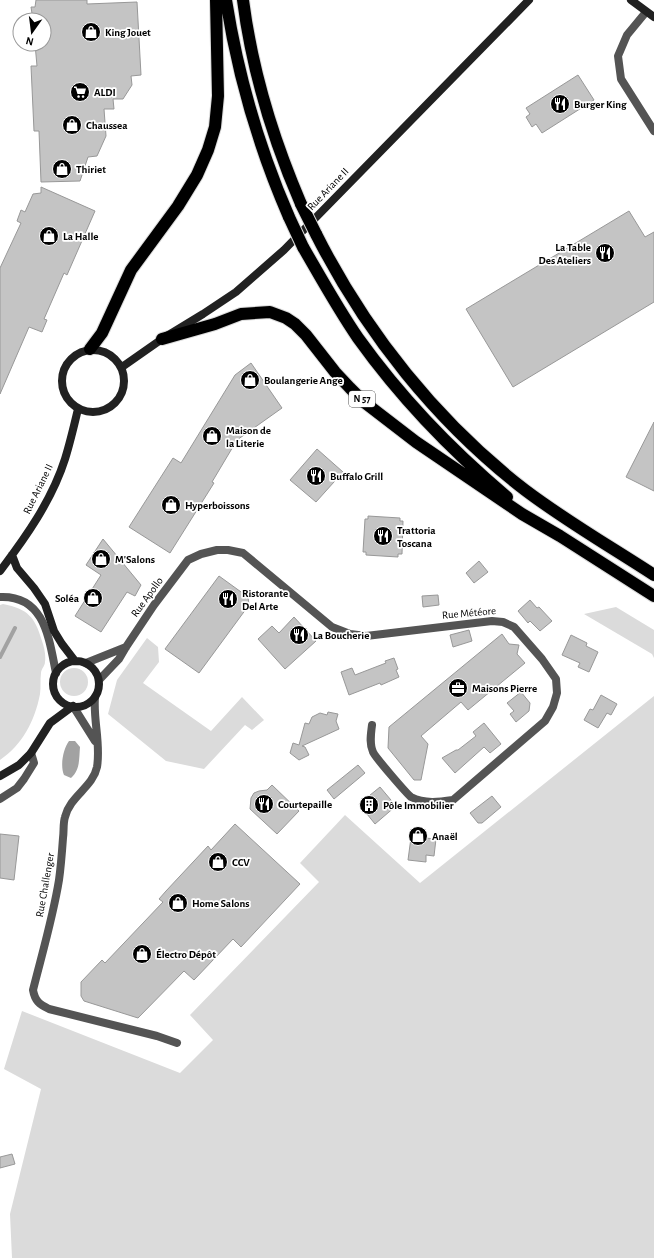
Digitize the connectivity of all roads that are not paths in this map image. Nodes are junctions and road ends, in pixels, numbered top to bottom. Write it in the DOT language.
graph roads {
  1 [pos="216,0"];
  2 [pos="226,0"];
  3 [pos="243,0"];
  4 [pos="529,0"];
  5 [pos="631,0"];
  6 [pos="646,12"];
  7 [pos="654,17"];
  8 [pos="654,131"];
  9 [pos="162,339"];
  10 [pos="90,350"];
  11 [pos="122,367"];
  12 [pos="78,409"];
  13 [pos="560,536"];
  14 [pos="616,551"];
  15 [pos="12,555"];
  16 [pos="188,560"];
  17 [pos="0,570"];
  18 [pos="654,572"];
  19 [pos="654,575"];
  20 [pos="654,596"];
  21 [pos="0,597"];
  22 [pos="126,647"];
  23 [pos="75,661"];
  24 [pos="86,663"];
  25 [pos="56,673"];
  26 [pos="99,680"];
  27 [pos="95,697"];
  28 [pos="73,706"];
  29 [pos="372,725"];
  30 [pos="97,743"];
  31 [pos="31,754"];
  32 [pos="0,776"];
  33 [pos="0,798"];
  34 [pos="177,1044"];
  1 -- 10 [label="highway"];
  2 -- 13 [label="highway, N 57, bridge"];
  3 -- 14 [label="highway, bridge"];
  4 -- 9 [label="main road, Rue Ariane II"];
  5 -- 6 [label="main road"];
  6 -- 7 [label="main road"];
  6 -- 8 [label="street"];
  9 -- 11 [label="main road, Rue Ariane II"];
  9 -- 13 [label="highway, N 57"];
  10 -- 11 [label="main road"];
  10 -- 12 [label="main road"];
  11 -- 12 [label="main road"];
  12 -- 15 [label="main road, Rue Ariane II"];
  13 -- 20 [label="highway, N 57"];
  14 -- 18 [label="highway"];
  14 -- 19 [label="highway"];
  15 -- 17 [label="main road, Rue Ariane II"];
  15 -- 23 [label="main road"];
  16 -- 22 [label="street, Rue Apollo"];
  16 -- 29 [label="street, Rue Météore"];
  21 -- 25 [label="street"];
  22 -- 24 [label="street"];
  22 -- 26 [label="street, Rue Apollo"];
  23 -- 24 [label="main road"];
  23 -- 25 [label="main road"];
  24 -- 26 [label="main road"];
  25 -- 28 [label="main road"];
  26 -- 27 [label="main road"];
  27 -- 28 [label="main road"];
  27 -- 30 [label="street, Rue Challenger"];
  28 -- 30 [label="street"];
  28 -- 31 [label="main road"];
  30 -- 34 [label="street, Rue Challenger"];
  31 -- 32 [label="main road"];
  31 -- 33 [label="street"];
}
